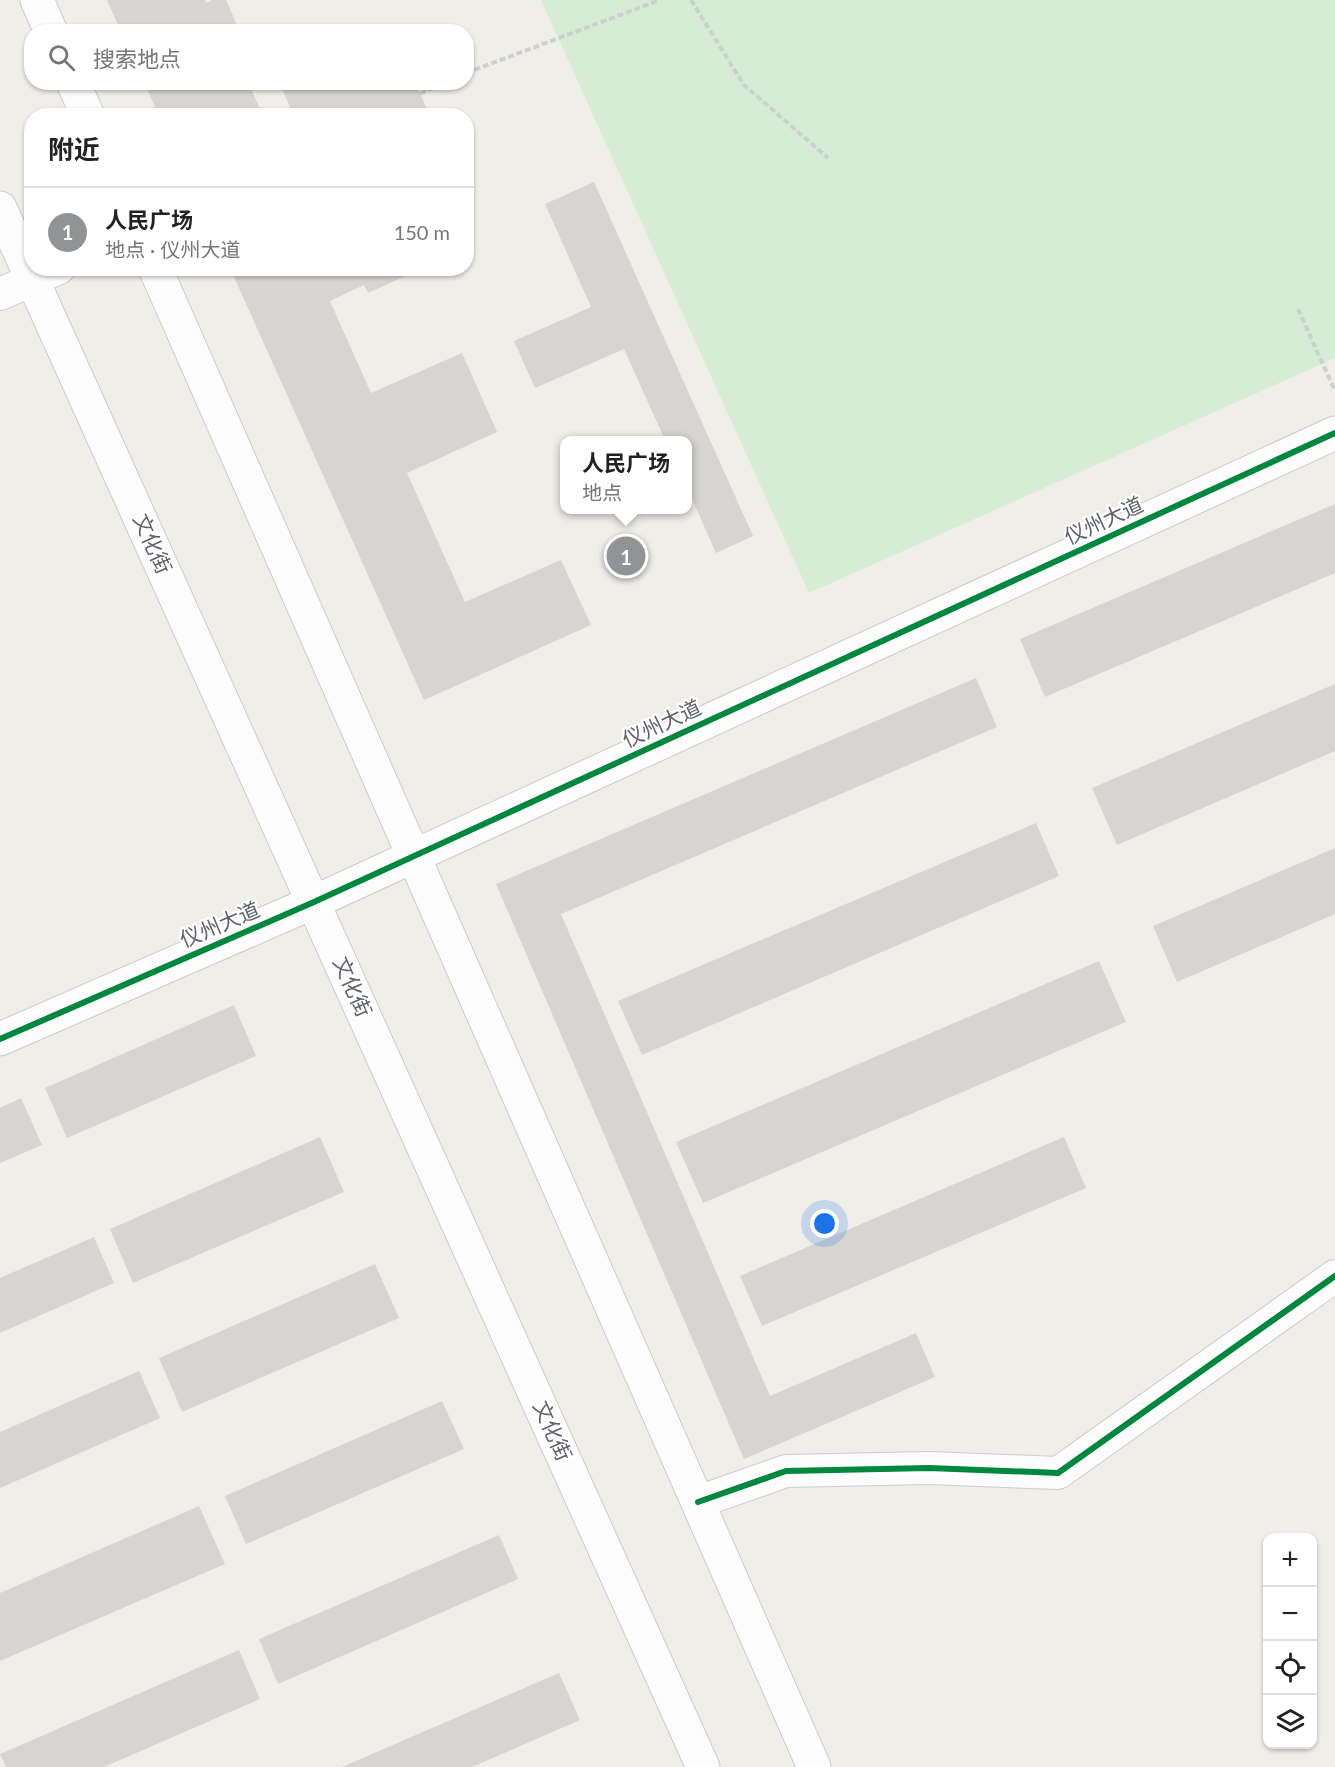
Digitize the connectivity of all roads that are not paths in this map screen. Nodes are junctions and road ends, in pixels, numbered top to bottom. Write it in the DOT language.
graph roads {
  1 [pos="37,0"];
  2 [pos="48,24"];
  3 [pos="77,90"];
  4 [pos="84,108"];
  5 [pos="0,208"];
  6 [pos="24,242"];
  7 [pos="41,276"];
  8 [pos="47,276"];
  9 [pos="159,276"];
  10 [pos="0,294"];
  11 [pos="1335,433"];
  12 [pos="413,857"];
  13 [pos="314,903"];
  14 [pos="0,1039"];
  15 [pos="1335,1275"];
  16 [pos="698,1502"];
  17 [pos="703,1767"];
  18 [pos="814,1767"];
  1 -- 2 [label="main road"];
  3 -- 4 [label="main road"];
  5 -- 6 [label="main road, 文化街"];
  7 -- 10 [label="street"];
  8 -- 13 [label="main road, 文化街"];
  9 -- 12 [label="main road"];
  11 -- 12 [label="main road, 仪州大道"];
  12 -- 13 [label="main road, 仪州大道"];
  12 -- 16 [label="main road"];
  13 -- 14 [label="main road, 仪州大道"];
  13 -- 17 [label="main road, 文化街"];
  15 -- 16 [label="street"];
  16 -- 18 [label="main road"];
}
